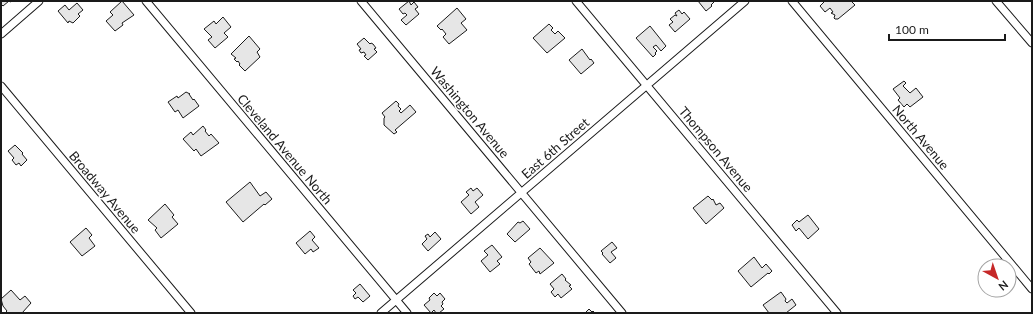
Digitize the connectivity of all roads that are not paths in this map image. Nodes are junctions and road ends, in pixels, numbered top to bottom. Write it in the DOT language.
graph roads {
  1 [pos="40,1"];
  2 [pos="146,1"];
  3 [pos="361,1"];
  4 [pos="576,1"];
  5 [pos="744,1"];
  6 [pos="792,1"];
  7 [pos="996,1"];
  8 [pos="1,34"];
  9 [pos="1032,43"];
  10 [pos="646,85"];
  11 [pos="1,86"];
  12 [pos="522,192"];
  13 [pos="1032,289"];
  14 [pos="396,300"];
  15 [pos="191,313"];
  16 [pos="381,313"];
  17 [pos="407,313"];
  18 [pos="622,313"];
  19 [pos="837,313"];
  1 -- 8 [label="street"];
  2 -- 14 [label="street, Cleveland Avenue North"];
  3 -- 12 [label="street, Washington Avenue"];
  4 -- 10 [label="street, Thompson Avenue"];
  5 -- 10 [label="street, East 6th Street"];
  6 -- 13 [label="street, North Avenue"];
  7 -- 9 [label="street"];
  10 -- 12 [label="street, East 6th Street"];
  10 -- 19 [label="street, Thompson Avenue"];
  11 -- 15 [label="street, Broadway Avenue"];
  12 -- 14 [label="street, East 6th Street"];
  12 -- 18 [label="street, Washington Avenue"];
  14 -- 16 [label="street, East 6th Street"];
  14 -- 17 [label="street, Cleveland Avenue North"];
}
